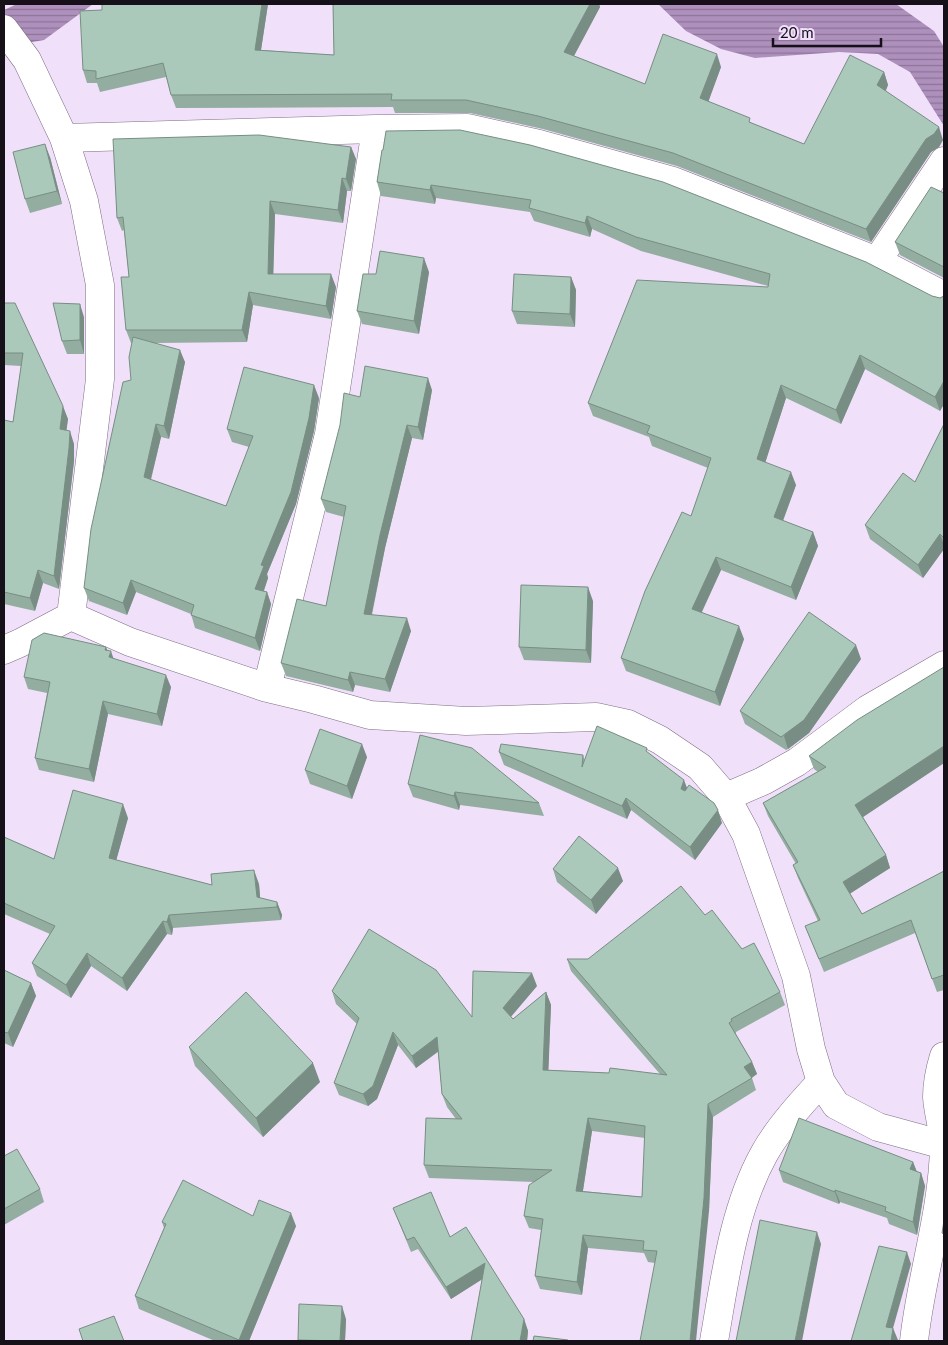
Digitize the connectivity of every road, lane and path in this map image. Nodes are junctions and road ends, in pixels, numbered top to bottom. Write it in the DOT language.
graph roads {
  1 [pos="4,29"];
  2 [pos="376,128"];
  3 [pos="64,138"];
  4 [pos="944,160"];
  5 [pos="877,261"];
  6 [pos="944,296"];
  7 [pos="71,616"];
  8 [pos="4,650"];
  9 [pos="944,665"];
  10 [pos="267,688"];
  11 [pos="726,797"];
  12 [pos="944,1056"];
  13 [pos="821,1082"];
  14 [pos="944,1145"];
  15 [pos="714,1341"];
  16 [pos="914,1341"];
  1 -- 3 [label="street"];
  2 -- 3 [label="street"];
  2 -- 5 [label="street"];
  2 -- 10 [label="street"];
  3 -- 7 [label="street"];
  4 -- 5 [label="street"];
  5 -- 6 [label="street"];
  7 -- 8 [label="street"];
  7 -- 10 [label="street"];
  9 -- 11 [label="street"];
  10 -- 11 [label="street"];
  11 -- 13 [label="street"];
  12 -- 14 [label="street"];
  13 -- 14 [label="street"];
  13 -- 15 [label="street"];
  14 -- 16 [label="street"];
}
